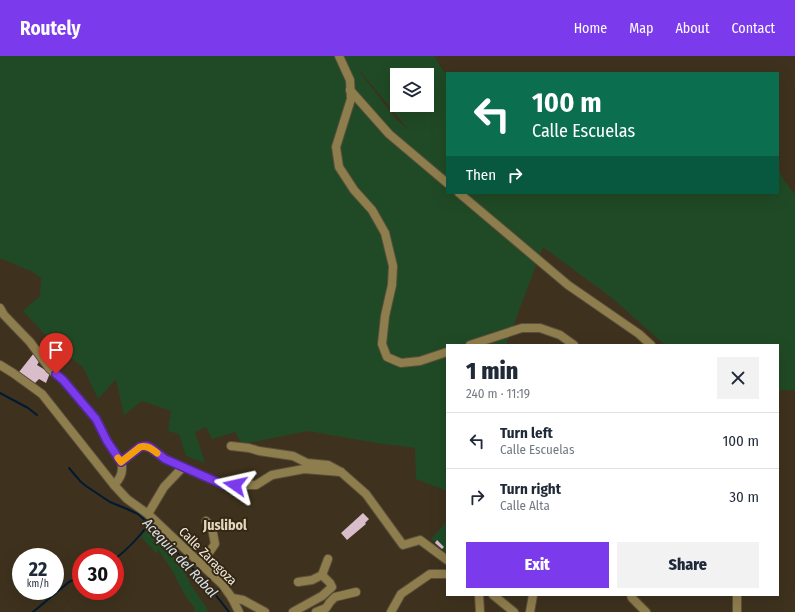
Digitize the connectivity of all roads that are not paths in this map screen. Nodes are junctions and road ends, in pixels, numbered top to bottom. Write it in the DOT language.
graph roads {
  1 [pos="338,56"];
  2 [pos="350,90"];
  3 [pos="446,182"];
  4 [pos="460,194"];
  5 [pos="0,308"];
  6 [pos="473,344"];
  7 [pos="573,344"];
  8 [pos="649,344"];
  9 [pos="446,352"];
  10 [pos="0,365"];
  11 [pos="231,446"];
  12 [pos="121,462"];
  13 [pos="183,467"];
  14 [pos="341,472"];
  15 [pos="114,485"];
  16 [pos="148,514"];
  17 [pos="206,521"];
  18 [pos="446,559"];
  19 [pos="328,560"];
  20 [pos="201,564"];
  21 [pos="446,574"];
  22 [pos="322,575"];
  23 [pos="298,582"];
  24 [pos="356,592"];
  25 [pos="479,596"];
  26 [pos="494,596"];
  27 [pos="533,596"];
  28 [pos="631,596"];
  29 [pos="737,596"];
  30 [pos="232,598"];
  31 [pos="239,612"];
  32 [pos="265,612"];
  33 [pos="293,612"];
  34 [pos="316,612"];
  35 [pos="391,612"];
  36 [pos="480,612"];
  37 [pos="514,612"];
  38 [pos="530,612"];
  39 [pos="646,612"];
  40 [pos="737,612"];
  1 -- 2 [label="street"];
  2 -- 3 [label="street"];
  2 -- 9 [label="street"];
  4 -- 8 [label="street"];
  5 -- 12 [label="street"];
  6 -- 7 [label="street"];
  10 -- 15 [label="street, Calle Zaragoza"];
  11 -- 14 [label="street"];
  12 -- 13 [label="street"];
  12 -- 15 [label="street"];
  13 -- 14 [label="street"];
  13 -- 16 [label="street"];
  14 -- 18 [label="street"];
  15 -- 16 [label="street, Calle Zaragoza"];
  16 -- 20 [label="street, Calle Zaragoza"];
  17 -- 20 [label="street"];
  19 -- 22 [label="street"];
  20 -- 30 [label="street, Calle Zaragoza"];
  21 -- 35 [label="street"];
  22 -- 23 [label="street"];
  22 -- 33 [label="street"];
  24 -- 34 [label="street"];
  25 -- 36 [label="street"];
  26 -- 37 [label="street"];
  27 -- 38 [label="street"];
  28 -- 39 [label="street"];
  29 -- 40 [label="street"];
  30 -- 31 [label="street, Calle Zaragoza"];
  30 -- 32 [label="street"];
}
